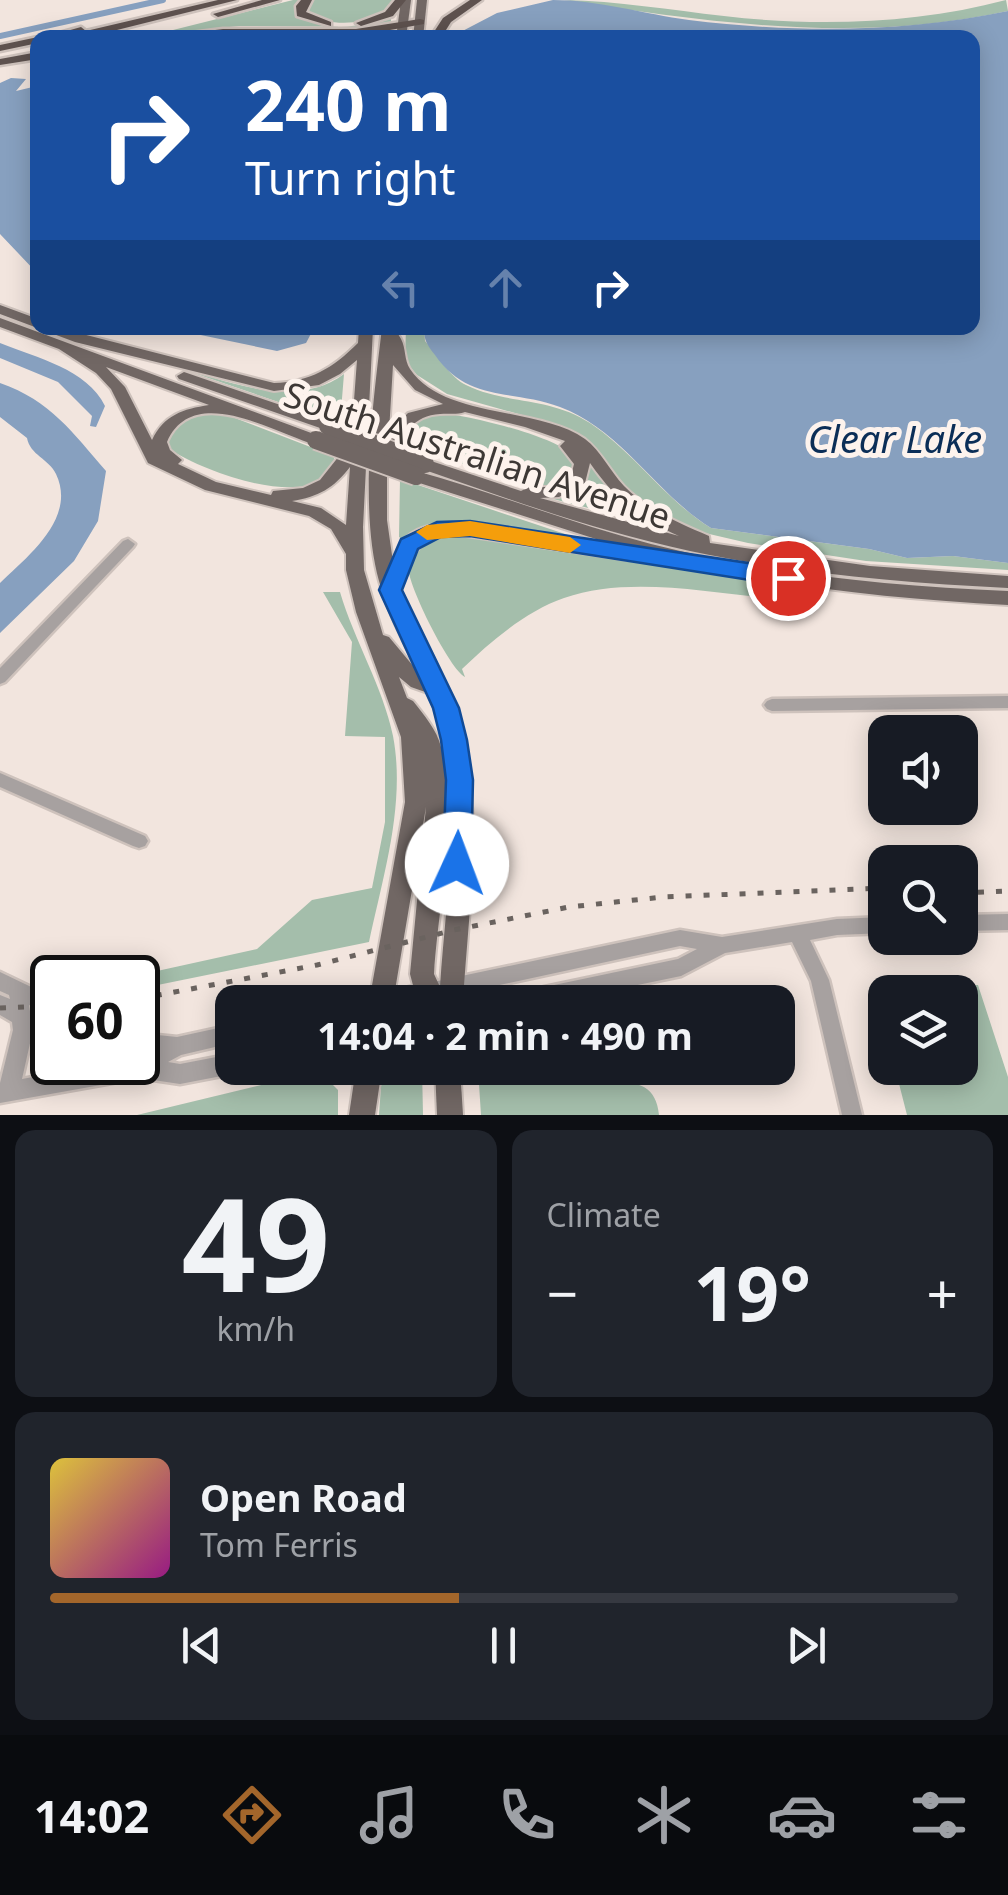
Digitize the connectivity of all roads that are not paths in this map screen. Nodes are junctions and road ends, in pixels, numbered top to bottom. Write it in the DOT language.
graph roads {
  1 [pos="199,0"];
  2 [pos="232,0"];
  3 [pos="275,0"];
  4 [pos="307,0"];
  5 [pos="404,0"];
  6 [pos="422,0"];
  7 [pos="477,0"];
  8 [pos="488,0"];
  9 [pos="420,22"];
  10 [pos="78,30"];
  11 [pos="103,30"];
  12 [pos="152,30"];
  13 [pos="402,30"];
  14 [pos="406,30"];
  15 [pos="419,30"];
  16 [pos="440,30"];
  17 [pos="442,30"];
  18 [pos="30,44"];
  19 [pos="0,50"];
  20 [pos="30,56"];
  21 [pos="0,62"];
  22 [pos="0,309"];
  23 [pos="30,321"];
  24 [pos="0,322"];
  25 [pos="30,331"];
  26 [pos="46,335"];
  27 [pos="58,335"];
  28 [pos="389,335"];
  29 [pos="392,335"];
  30 [pos="366,336"];
  31 [pos="67,341"];
  32 [pos="149,377"];
  33 [pos="186,377"];
  34 [pos="126,398"];
  35 [pos="232,408"];
  36 [pos="358,441"];
  37 [pos="380,461"];
  38 [pos="420,470"];
  39 [pos="498,489"];
  40 [pos="626,498"];
  41 [pos="616,527"];
  42 [pos="590,533"];
  43 [pos="128,544"];
  44 [pos="355,555"];
  45 [pos="729,560"];
  46 [pos="1008,582"];
  47 [pos="391,590"];
  48 [pos="1008,598"];
  49 [pos="374,635"];
  50 [pos="0,678"];
  51 [pos="436,686"];
  52 [pos="397,694"];
  53 [pos="1008,702"];
  54 [pos="772,705"];
  55 [pos="0,780"];
  56 [pos="139,841"];
  57 [pos="1008,922"];
  58 [pos="978,923"];
  59 [pos="868,927"];
  60 [pos="797,933"];
  61 [pos="722,945"];
  62 [pos="9,985"];
  63 [pos="384,985"];
  64 [pos="434,985"];
  65 [pos="443,985"];
  66 [pos="487,985"];
  67 [pos="596,985"];
  68 [pos="0,1004"];
  69 [pos="23,1018"];
  70 [pos="215,1038"];
  71 [pos="160,1044"];
  72 [pos="177,1046"];
  73 [pos="160,1056"];
  74 [pos="215,1067"];
  75 [pos="160,1071"];
  76 [pos="44,1085"];
  77 [pos="367,1085"];
  78 [pos="449,1085"];
  79 [pos="5,1092"];
  80 [pos="362,1115"];
  81 [pos="450,1115"];
  82 [pos="852,1115"];
  1 -- 10 [label="highway"];
  2 -- 11 [label="highway"];
  3 -- 12 [label="highway"];
  4 -- 5 [label="highway"];
  5 -- 13 [label="main road"];
  6 -- 9 [label="main road"];
  7 -- 16 [label="highway"];
  8 -- 17 [label="highway"];
  9 -- 14 [label="highway"];
  9 -- 15 [label="main road"];
  18 -- 19 [label="highway"];
  20 -- 21 [label="highway"];
  22 -- 23 [label="main road"];
  24 -- 25 [label="main road, South Australian Avenue"];
  26 -- 31 [label="main road, South Australian Avenue"];
  27 -- 31 [label="main road, South Australian Avenue"];
  28 -- 37 [label="main road"];
  29 -- 40 [label="main road"];
  30 -- 31 [label="main road"];
  30 -- 36 [label="main road"];
  31 -- 32 [label="main road, South Australian Avenue"];
  31 -- 33 [label="main road, South Australian Avenue"];
  31 -- 34 [label="main road"];
  32 -- 33 [label="main road"];
  32 -- 34 [label="main road"];
  32 -- 35 [label="main road, South Australian Avenue"];
  33 -- 38 [label="main road, South Australian Avenue, bridge"];
  34 -- 44 [label="main road"];
  35 -- 36 [label="main road"];
  35 -- 38 [label="main road, South Australian Avenue, bridge"];
  36 -- 44 [label="main road"];
  37 -- 39 [label="main road"];
  37 -- 47 [label="main road"];
  38 -- 39 [label="main road, South Australian Avenue"];
  38 -- 42 [label="main road, South Australian Avenue"];
  39 -- 41 [label="main road, South Australian Avenue"];
  40 -- 41 [label="main road"];
  40 -- 45 [label="main road"];
  41 -- 42 [label="main road"];
  41 -- 45 [label="main road, South Australian Avenue"];
  42 -- 45 [label="main road, South Australian Avenue"];
  43 -- 50 [label="street"];
  44 -- 49 [label="main road"];
  45 -- 46 [label="main road, South Australian Avenue"];
  45 -- 47 [label="main road"];
  45 -- 48 [label="main road, South Australian Avenue"];
  47 -- 51 [label="main road"];
  49 -- 51 [label="main road"];
  49 -- 52 [label="main road"];
  51 -- 65 [label="main road"];
  52 -- 63 [label="main road"];
  52 -- 64 [label="main road"];
  53 -- 54 [label="street"];
  55 -- 56 [label="street"];
  57 -- 58 [label="street"];
  59 -- 60 [label="street"];
  60 -- 61 [label="street"];
  60 -- 82 [label="street"];
  61 -- 66 [label="street"];
  61 -- 67 [label="street"];
  62 -- 69 [label="street"];
  68 -- 69 [label="street"];
  69 -- 79 [label="street"];
  70 -- 72 [label="street"];
  71 -- 72 [label="street"];
  72 -- 73 [label="street"];
  74 -- 75 [label="street"];
  76 -- 79 [label="street"];
  77 -- 80 [label="main road"];
  78 -- 81 [label="main road"];
}
